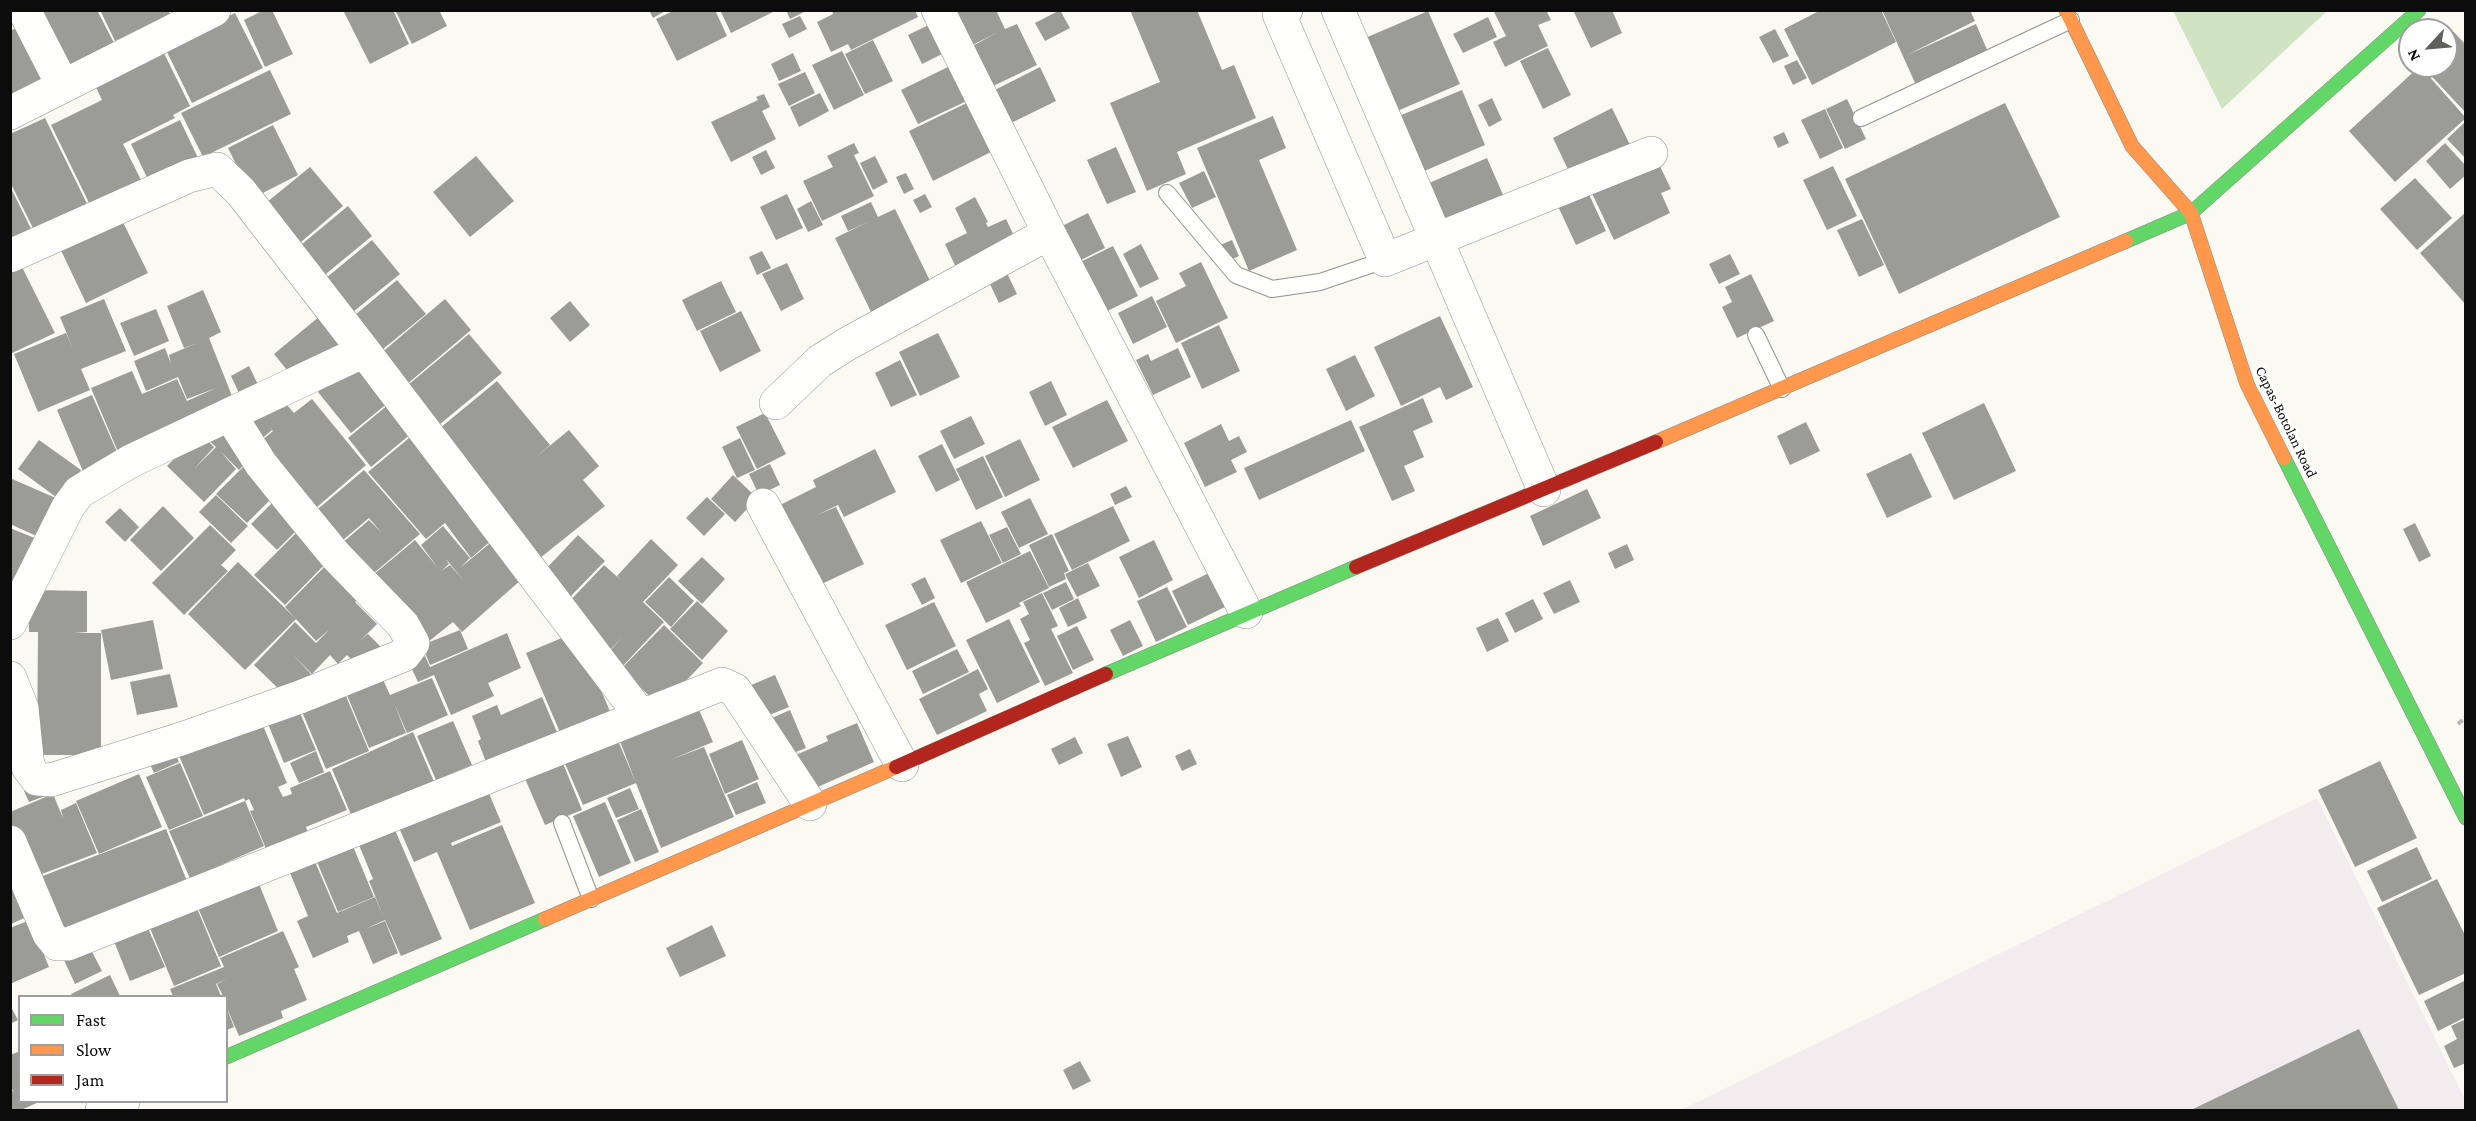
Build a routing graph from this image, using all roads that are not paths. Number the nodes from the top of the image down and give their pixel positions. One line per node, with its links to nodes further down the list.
1 (24, 10): 9 (street)
2 (214, 10): 8 (street)
3 (938, 10): 15 (street)
4 (1338, 10): 16 (street)
5 (2419, 10): 14 (street)
6 (1273, 12): 18 (street)
7 (2069, 15): 11 (lane); 14 (street, Capas-Botolan Road)
8 (177, 19): 9 (street)
9 (63, 86): 10 (street)
10 (10, 113)
11 (1861, 118)
12 (1651, 153): 16 (street)
13 (1167, 193): 18 (lane)
14 (2191, 213): 21 (street); 33 (street, Capas-Botolan Road)
15 (1049, 233): 22 (street); 26 (street)
16 (1435, 240): 18 (street); 24 (street)
17 (10, 256): 20 (street)
18 (1385, 260)
19 (1756, 335): 21 (lane)
20 (364, 351): 23 (street); 29 (street)
21 (1782, 389): 24 (street)
22 (776, 403)
23 (230, 416): 27 (street); 31 (street)
24 (1544, 490): 26 (street)
25 (763, 505): 30 (street)
26 (1246, 612): 30 (street)
27 (10, 622)
28 (10, 678): 31 (street)
29 (641, 716): 32 (street); 35 (street)
30 (902, 765): 32 (street)
31 (19, 778)
32 (810, 804): 36 (street)
33 (2466, 818)
34 (562, 823): 36 (lane)
35 (10, 842)
36 (591, 899): 37 (street)
37 (228, 1056)
38 (118, 1103): 39 (street)
39 (102, 1110)

